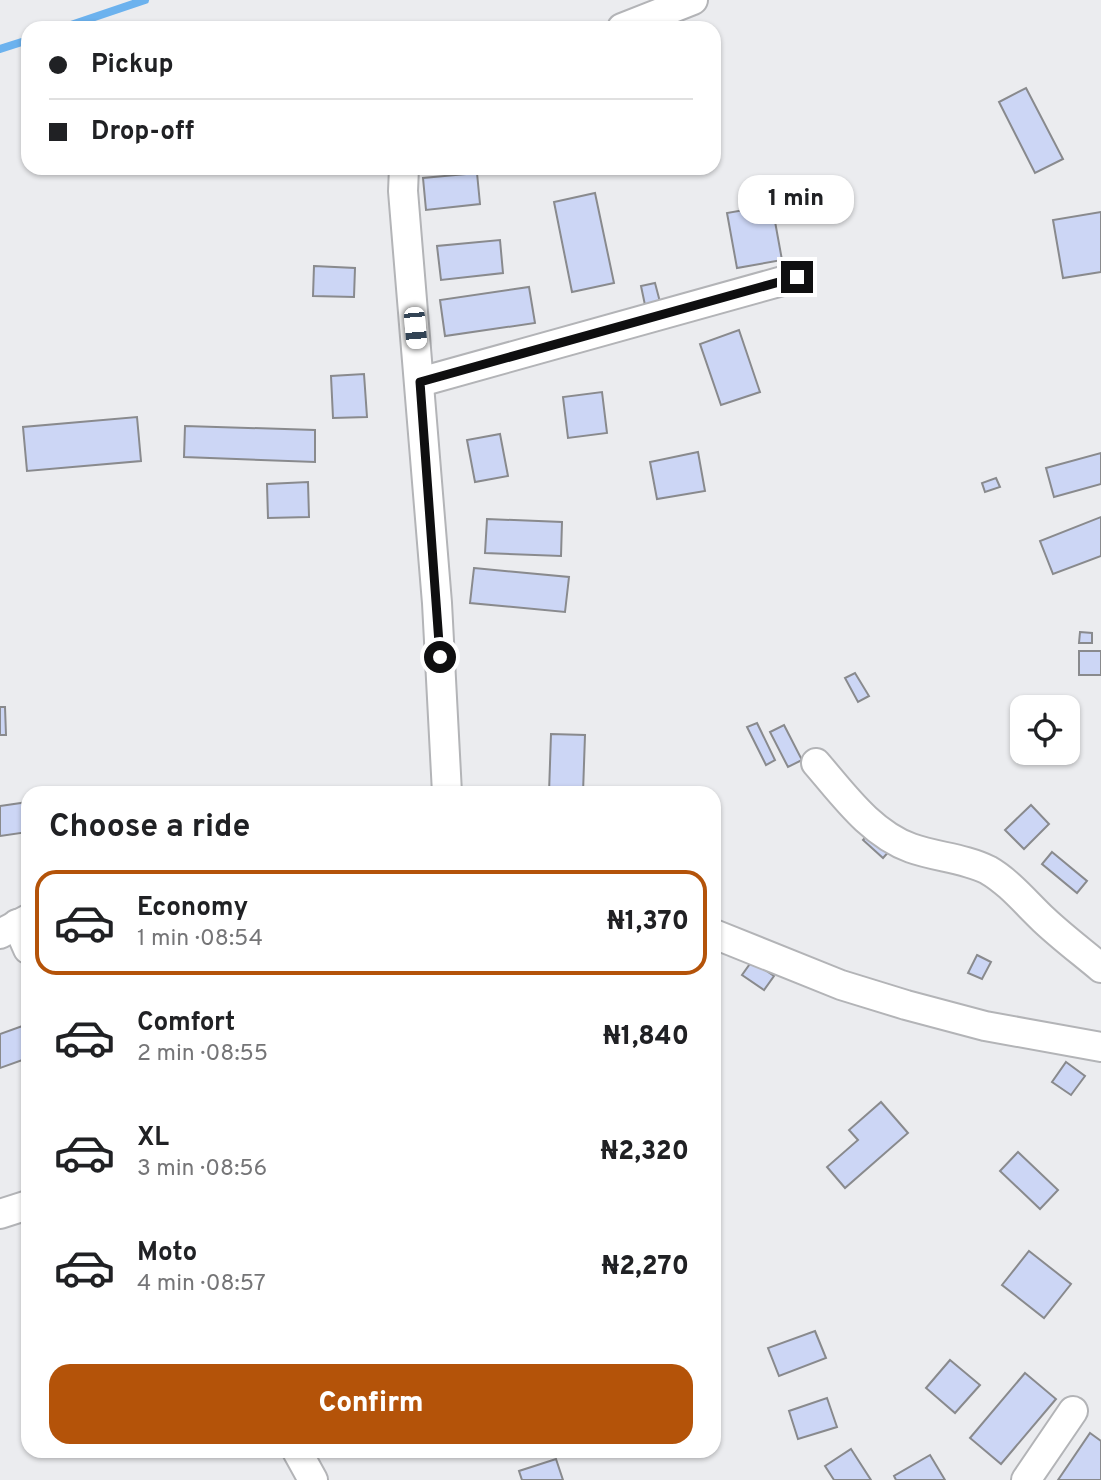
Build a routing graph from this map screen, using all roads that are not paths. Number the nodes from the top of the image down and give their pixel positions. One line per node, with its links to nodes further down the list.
1 (693, 0): 2 (street)
2 (640, 21)
3 (404, 175): 5 (street)
4 (797, 277): 5 (street)
5 (420, 382): 7 (street)
6 (816, 763): 9 (street)
7 (447, 786)
8 (721, 937): 10 (street)
9 (1101, 968)
10 (1101, 1047)
11 (21, 1207): 12 (street)
12 (0, 1214)
13 (1073, 1411): 16 (street)
14 (301, 1458): 15 (street)
15 (313, 1480)
16 (1026, 1480)

